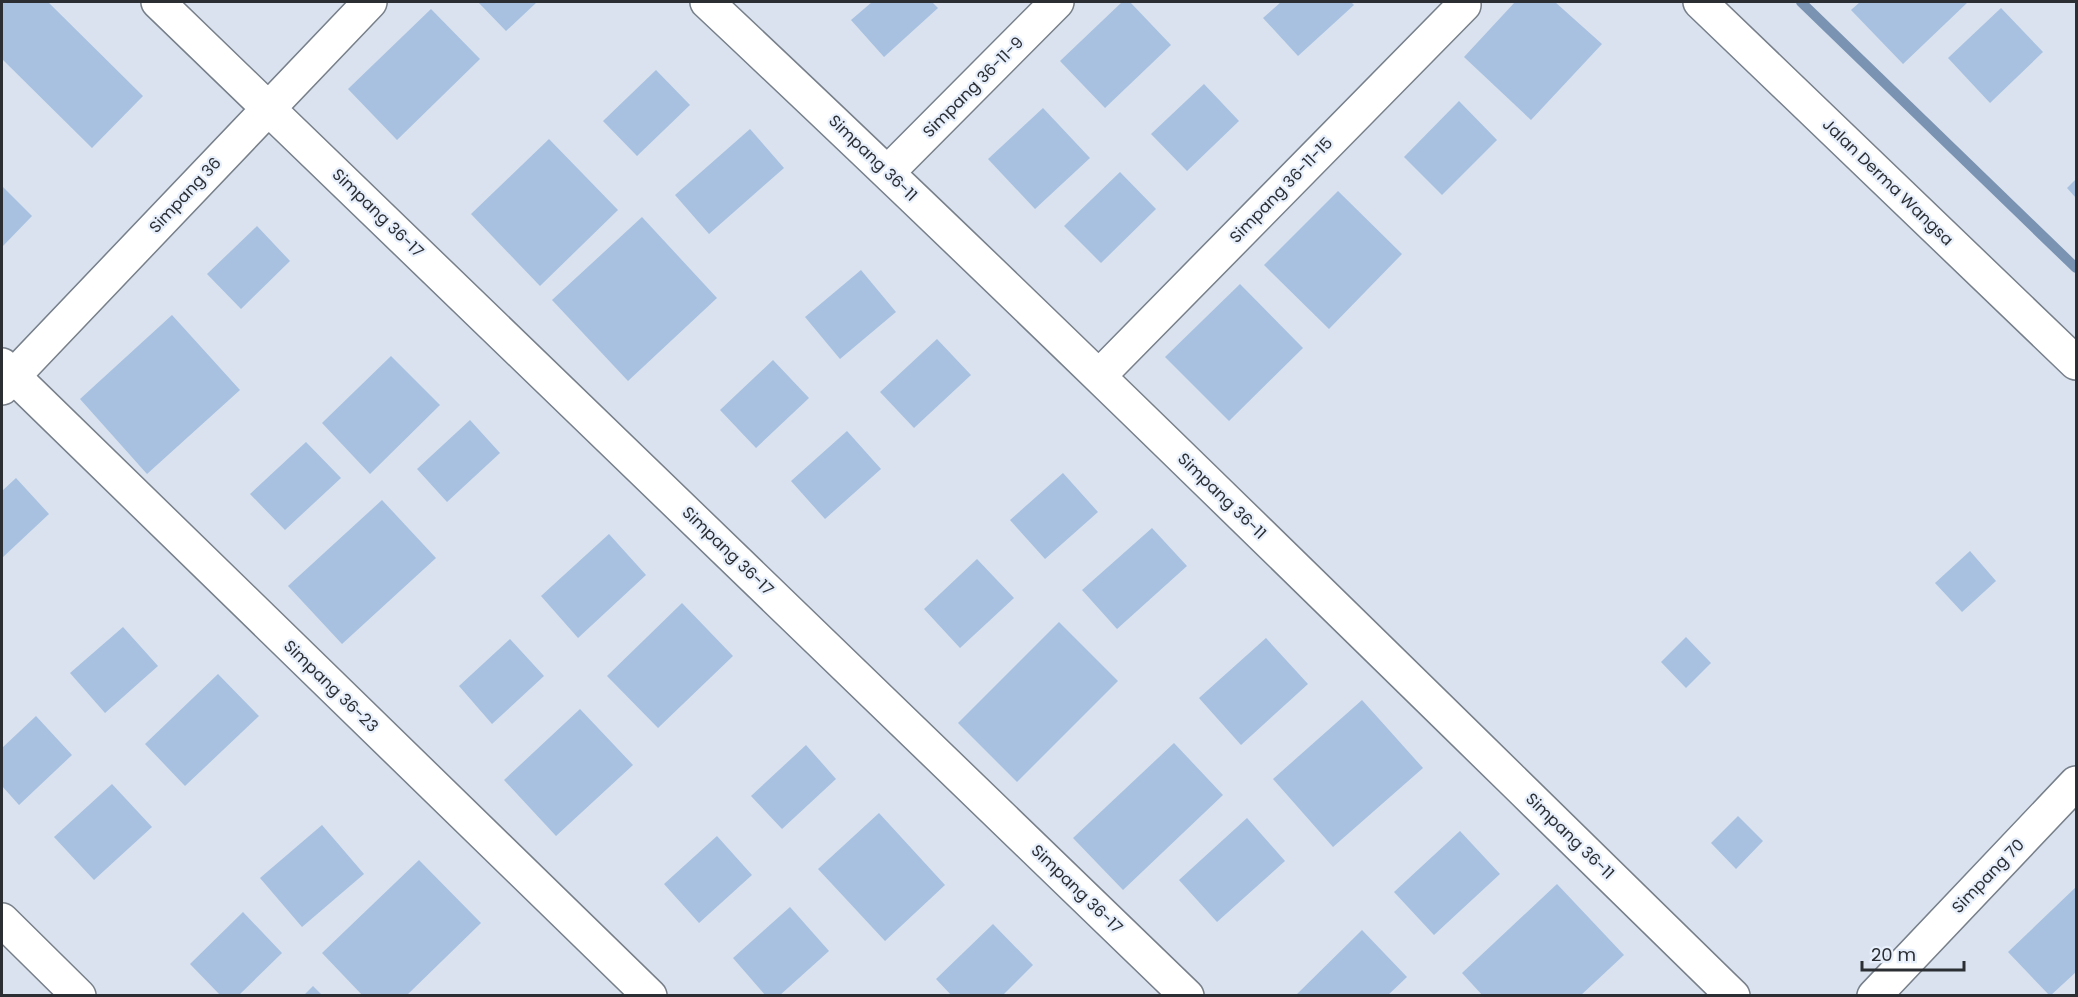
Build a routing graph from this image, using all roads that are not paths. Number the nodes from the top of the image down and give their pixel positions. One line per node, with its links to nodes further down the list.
1 (158, 2): 7 (street, Simpang 36-17)
2 (370, 2): 7 (street, Simpang 36)
3 (707, 2): 8 (street, Simpang 36-11)
4 (1057, 2): 8 (street, Simpang 36-11-9)
5 (1700, 2): 9 (street, Jalan Derma Wangsa)
6 (1464, 5): 10 (street, Simpang 36-11-15)
7 (268, 107): 11 (street, Simpang 36); 16 (street, Simpang 36-17)
8 (888, 172): 10 (street, Simpang 36-11)
9 (2076, 363)
10 (1099, 376): 17 (street, Simpang 36-11)
11 (5, 377): 15 (street, Simpang 36-23)
12 (2075, 786): 18 (street, Simpang 70)
13 (2, 920): 14 (street)
14 (79, 996)
15 (650, 996)
16 (1187, 996)
17 (1733, 996)
18 (1874, 996)

